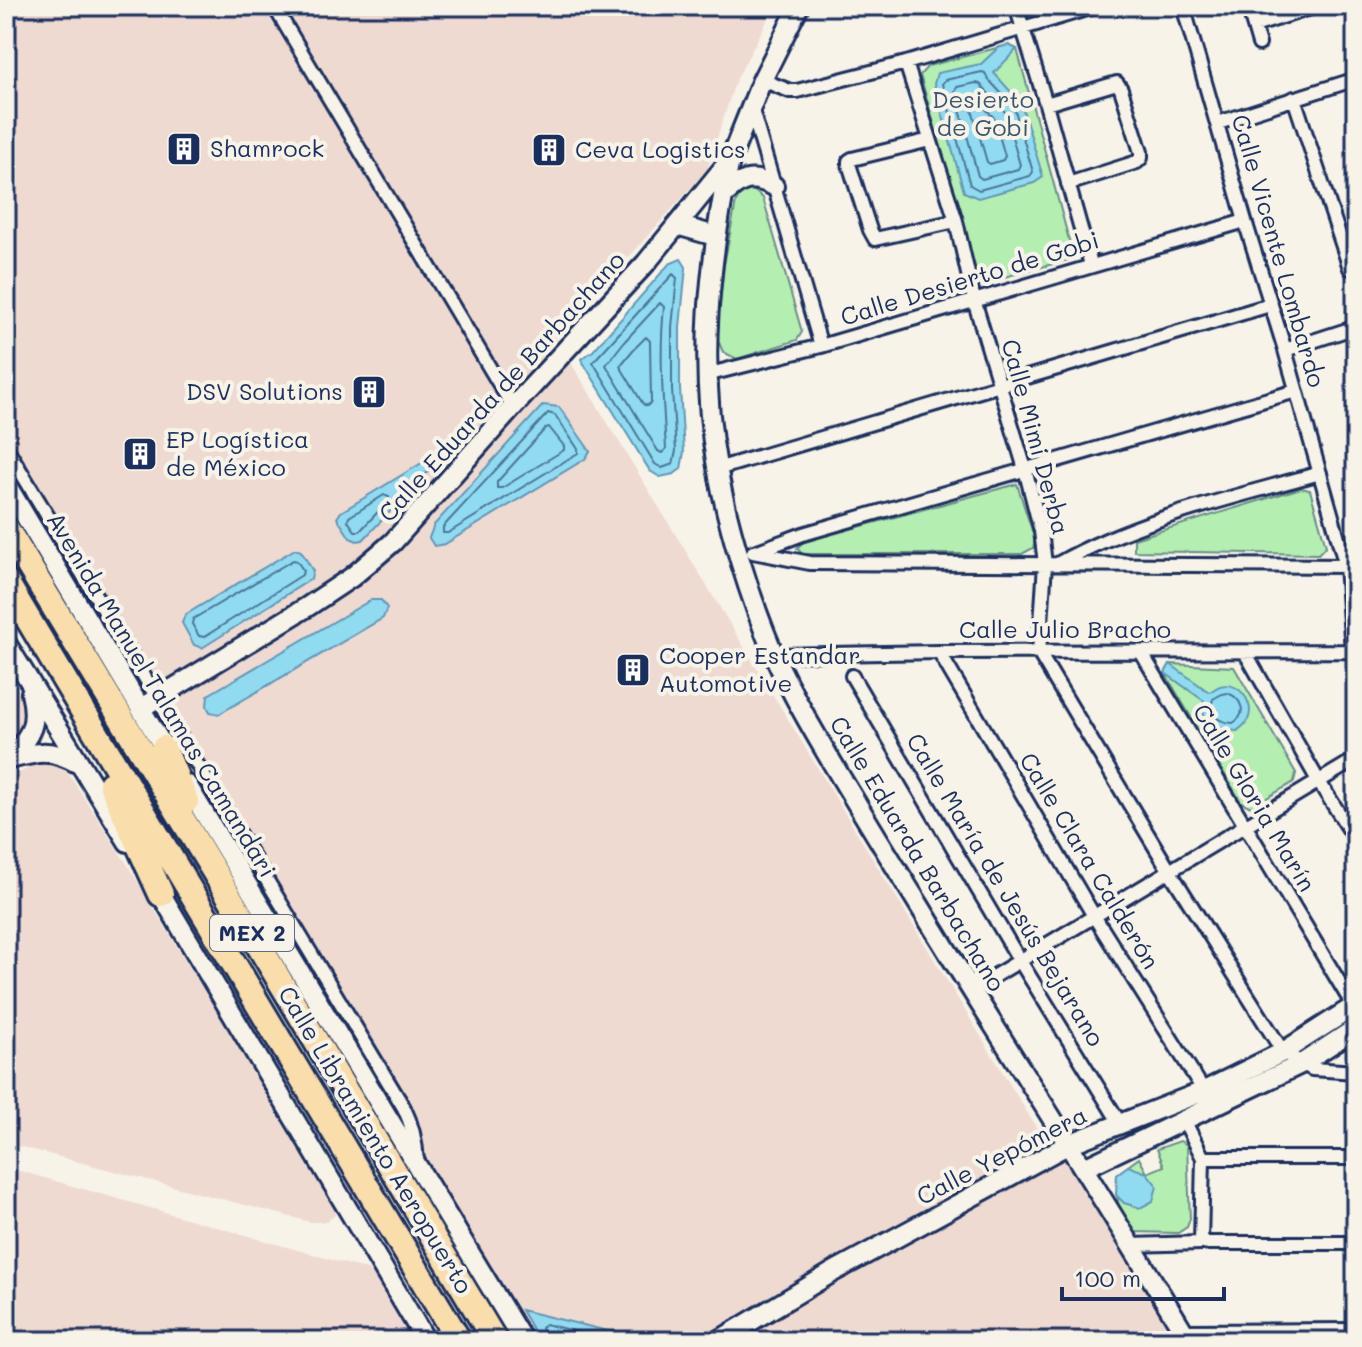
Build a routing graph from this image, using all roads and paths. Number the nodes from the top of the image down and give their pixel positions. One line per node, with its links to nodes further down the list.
1 (274, 6): 37 (street)
2 (799, 6): 13 (main road, Calle Eduarda de Barbachano)
3 (1016, 6): 9 (street)
4 (1097, 6): 9 (street)
5 (1183, 6): 17 (street, Calle Vicente Lombardo)
6 (1248, 6): 8 (street)
7 (1317, 6): 8 (street)
8 (1254, 26): 10 (street)
9 (1022, 28): 11 (street); 15 (street)
10 (1259, 44)
11 (906, 63): 13 (street); 18 (street, Calle Mimi Derba)
12 (1356, 79): 14 (street)
13 (762, 80): 16 (main road, Calle Eduarda de Barbachano)
14 (1294, 98): 17 (street); 28 (street)
15 (1046, 104): 20 (street); 20 (street)
16 (751, 106): 19 (main road, Calle Eduarda de Barbachano); 21 (street)
17 (1218, 123): 24 (street, Calle Vicente Lombardo)
18 (930, 140): 23 (street, Calle Mimi Derba); 23 (street)
19 (730, 160): 22 (main road, Calle Eduarda Barbachano); 25 (main road, Calle Eduarda de Barbachano)
20 (1068, 184): 27 (street)
21 (774, 186): 22 (main road); 32 (street)
22 (723, 196): 26 (main road, Calle Eduarda Barbachano)
23 (956, 221): 29 (street, Calle Mimi Derba)
24 (1245, 221): 27 (street, Calle Desierto de Gobi); 30 (street, Calle Vicente Lombardo)
25 (677, 225): 26 (main road); 37 (main road, Calle Eduarda de Barbachano)
26 (715, 236): 34 (main road, Calle Eduarda Barbachano)
27 (1091, 265): 29 (street, Calle Desierto de Gobi)
28 (1353, 268)
29 (974, 300): 32 (street, Calle Desierto de Gobi); 35 (street, Calle Mimi Derba)
30 (1270, 305): 33 (street, Calle Vicente Lombardo); 35 (street)
31 (1356, 327): 33 (street)
32 (821, 346): 34 (street, Calle Desierto de Gobi)
33 (1285, 350): 36 (street, Calle Vicente Lombardo)
34 (706, 375): 39 (main road, Calle Eduarda Barbachano)
35 (1000, 386): 39 (street); 40 (street, Calle Mimi Derba)
36 (1296, 391): 40 (street); 41 (street, Calle Vicente Lombardo)
37 (513, 407): 58 (main road, Calle Eduarda de Barbachano)
38 (6, 447): 58 (street)
39 (717, 469): 44 (main road, Calle Eduarda Barbachano)
40 (1025, 469): 44 (street); 45 (street, Calle Mimi Derba)
41 (1320, 473): 45 (street); 46 (street, Calle Vicente Lombardo)
42 (6, 484): 58 (main road, Avenida Manuel Talamas Camandari)
43 (6, 528): 69 (highway, Calle Libramiento Aeropuerto / MEX 2)
44 (746, 555): 45 (street); 54 (main road, Calle Eduarda Barbachano)
45 (1051, 564): 46 (street); 52 (street, Calle Mimi Derba)
46 (1351, 566): 53 (street, Calle Vicente Lombardo)
47 (6, 582): 55 (highway, Calle Libramiento Aeropuerto / MEX 2)
48 (6, 643): 57 (main road)
49 (939, 652): 52 (street, Calle Julio Bracho); 54 (street, Calle Julio Bracho); 68 (street, Calle Clara Calderón)
50 (1141, 652): 51 (street, Calle Julio Bracho); 52 (street, Calle Julio Bracho); 64 (street, Calle Gloria Marín)
51 (1245, 652): 53 (street, Calle Julio Bracho); 63 (street)
52 (1039, 653): 66 (street)
53 (1355, 654)
54 (774, 655): 71 (main road, Calle Eduarda Barbachano)
55 (55, 662): 67 (highway); 91 (highway, Calle Libramiento Aeropuerto / MEX 2)
56 (852, 676): 70 (street, Calle María de Jesús Bejarano)
57 (26, 677): 61 (main road); 62 (main road)
58 (149, 703): 59 (main road, Avenida Manuel Talamas Camandari); 83 (street)
59 (164, 748): 69 (highway); 83 (main road, Avenida Manuel Talamas Camandari)
60 (1356, 759): 63 (street)
61 (8, 760): 62 (main road)
62 (79, 765): 67 (main road)
63 (1319, 782): 64 (street); 65 (street)
64 (1244, 825): 66 (street); 72 (street, Calle Gloria Marín)
65 (1356, 840)
66 (1169, 870): 68 (street); 74 (street)
67 (161, 894): 90 (main road)
68 (1094, 916): 70 (street); 77 (street, Calle Clara Calderón)
69 (249, 929): 92 (highway, Calle Libramiento Aeropuerto / MEX 2)
70 (1020, 961): 71 (street); 79 (street, Calle María de Jesús Bejarano)
71 (971, 990): 80 (main road, Calle Eduarda Barbachano)
72 (1355, 1006): 74 (main road, Calle Yepómera)
73 (1356, 1028): 75 (main road, Calle Yepómera)
74 (1283, 1052): 75 (street); 77 (main road, Calle Yepómera)
75 (1301, 1064): 76 (street); 78 (main road, Calle Yepómera)
76 (1356, 1072)
77 (1204, 1091): 79 (main road, Calle Yepómera)
78 (1184, 1120): 81 (street); 84 (main road, Calle Yepómera)
79 (1121, 1125): 80 (main road, Calle Yepómera)
80 (1069, 1144): 84 (main road, Calle Eduarda Barbachano); 94 (main road, Calle Yepómera)
81 (1203, 1158): 82 (street); 85 (street)
82 (1356, 1158)
83 (417, 1165): 93 (main road, Avenida Manuel Talamas Camandari)
84 (1084, 1168): 87 (main road, Calle Eduarda Barbachano)
85 (1201, 1243): 86 (street); 87 (street)
86 (1356, 1243)
87 (1131, 1245): 89 (main road, Calle Eduarda Barbachano)
88 (1356, 1330): 89 (street)
89 (1186, 1336)
90 (426, 1341)
91 (459, 1341)
92 (495, 1341)
93 (523, 1341)
94 (718, 1341)

